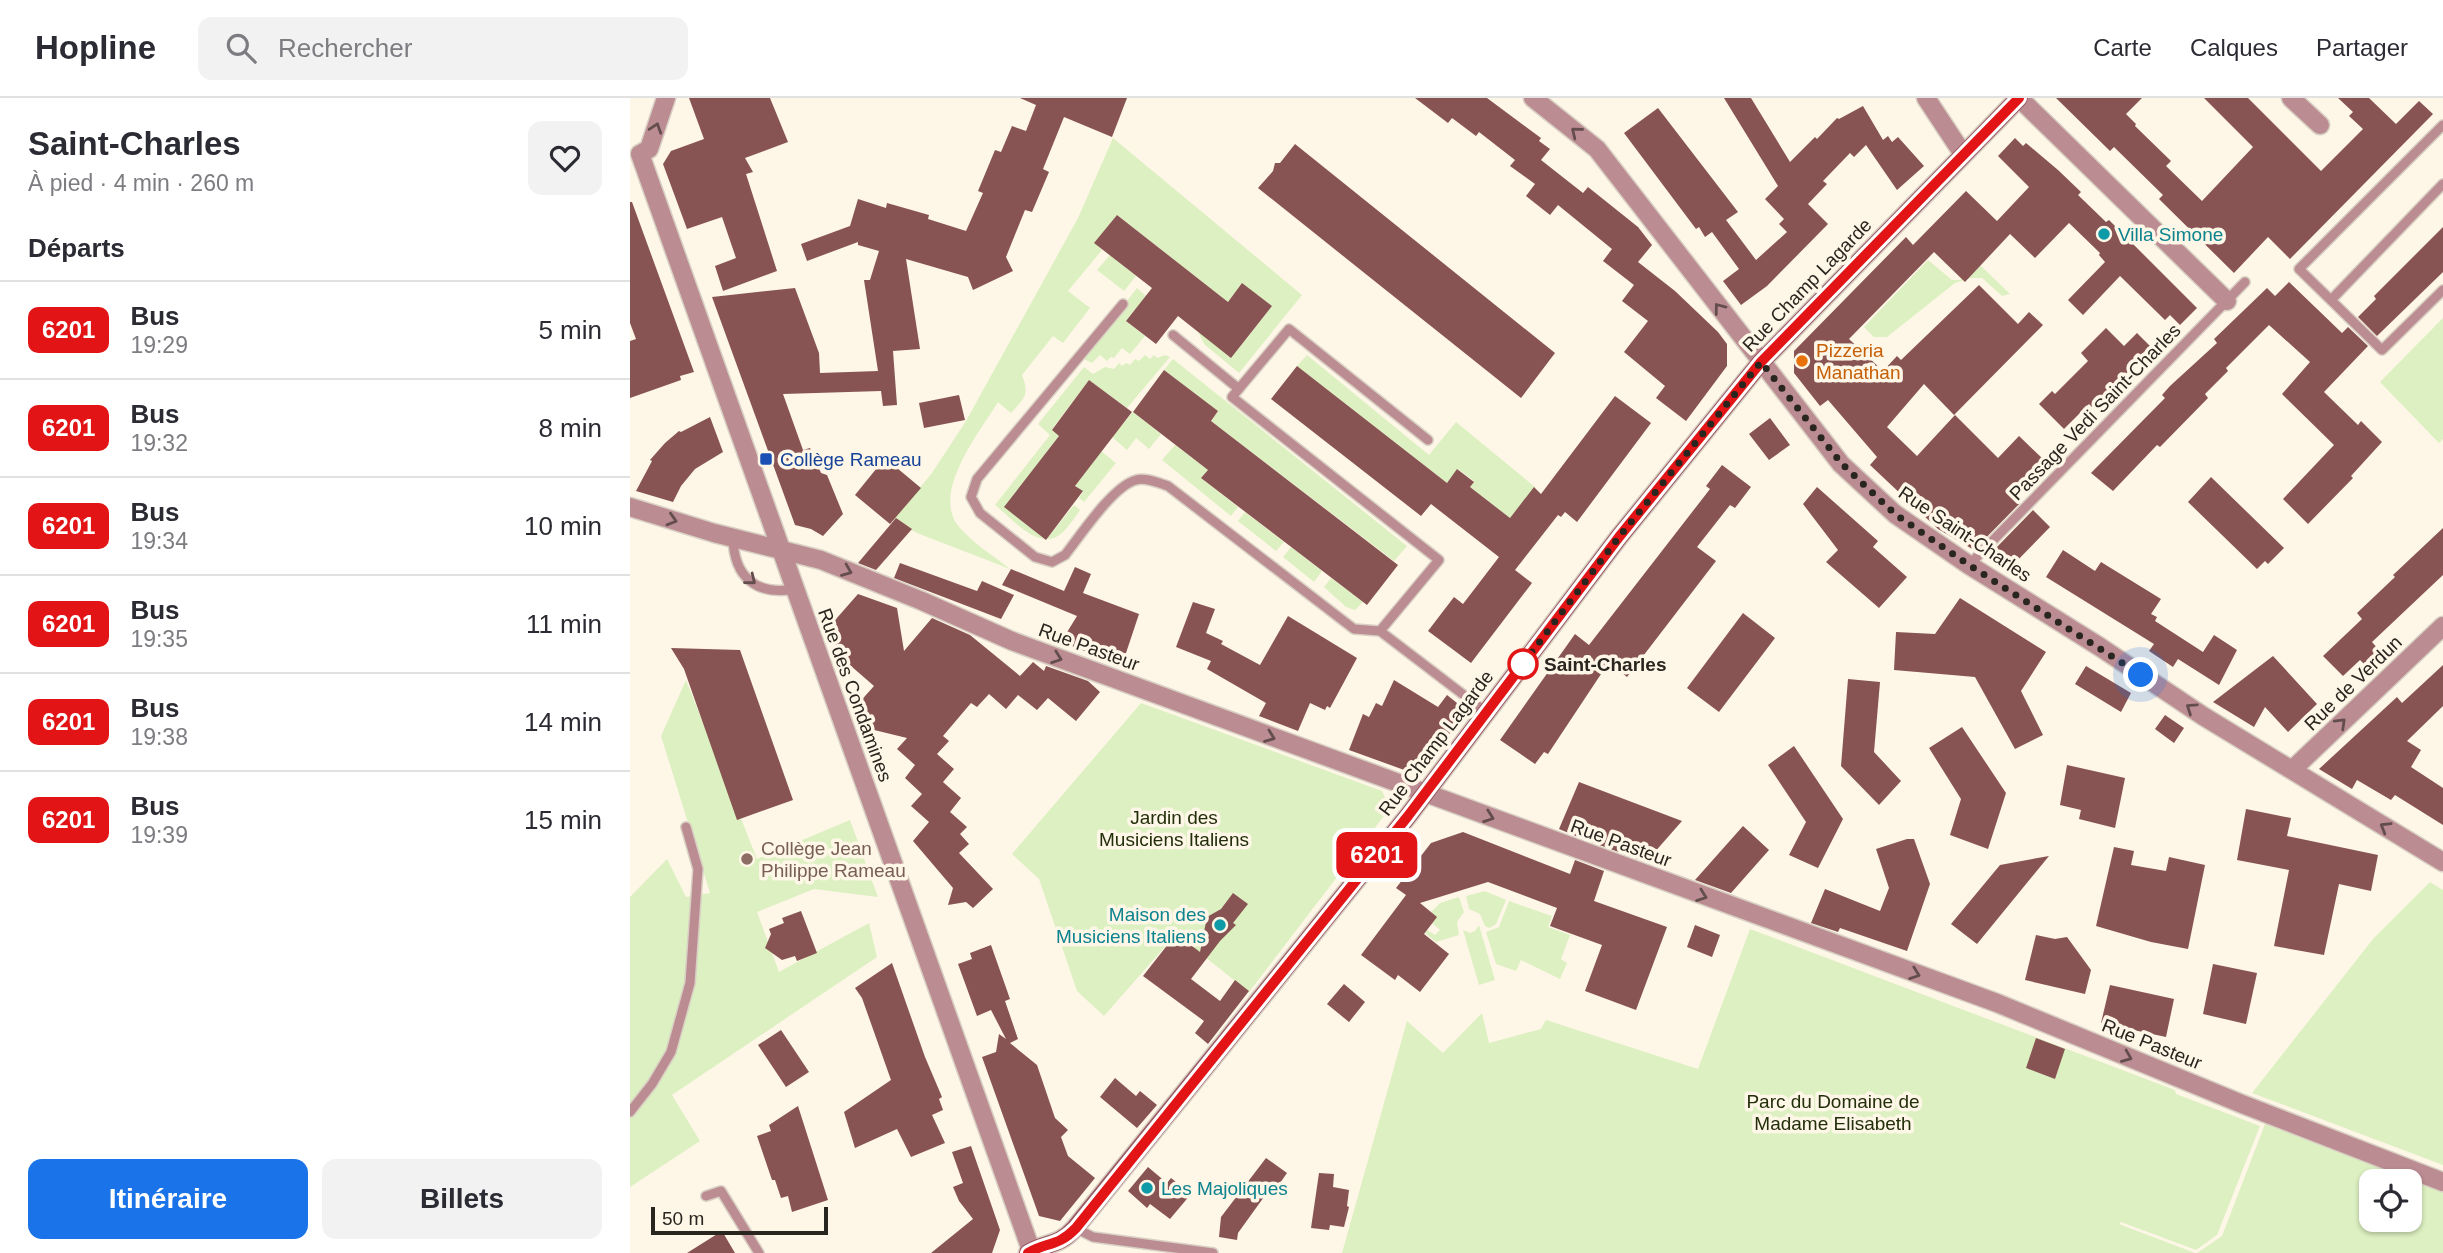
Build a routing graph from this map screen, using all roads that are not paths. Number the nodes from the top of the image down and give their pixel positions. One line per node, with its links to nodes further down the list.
1 (666, 98): 8 (street, one-way to 1)
2 (1533, 98): 17 (street, Rue Saint-Charles, one-way to 2)
3 (1926, 98): 9 (street)
4 (2019, 98): 9 (main road, Rue Champ Lagarde); 14 (street)
5 (2291, 98): 6 (street)
6 (2320, 125)
7 (2443, 125): 13 (lane)
8 (635, 154): 22 (street, Rue des Condamines)
9 (1963, 154): 17 (main road, Rue Champ Lagarde)
10 (2443, 184): 13 (lane)
11 (2245, 282): 14 (lane, Passage Vedi Saint-Charles)
12 (2443, 290): 13 (lane)
13 (2331, 300)
14 (2227, 301): 23 (lane, Passage Vedi Saint-Charles)
15 (1123, 304): 26 (lane)
16 (1173, 335): 18 (lane)
17 (1761, 362): 23 (street, Rue Saint-Charles); 27 (main road, Rue Champ Lagarde)
18 (1239, 389): 19 (lane); 26 (lane)
19 (1427, 440)
20 (630, 506): 21 (street, Rue Pasteur, one-way to 21)
21 (733, 538): 22 (street, Rue Pasteur); 24 (lane, one-way to 24)
22 (782, 550): 24 (street, Rue des Condamines); 29 (street, Rue Pasteur, one-way to 29)
23 (1969, 565): 28 (street, Rue Saint-Charles, one-way to 23)
24 (796, 589): 36 (street, Rue des Condamines)
25 (2443, 626): 28 (street, Rue de Verdun, one-way to 25)
26 (1380, 631): 27 (lane)
27 (1486, 712): 29 (main road, Rue Champ Lagarde)
28 (2292, 770): 31 (street, Rue Saint-Charles, one-way to 28)
29 (1424, 794): 33 (street, Rue Pasteur, one-way to 33); 35 (main road, Rue Champ Lagarde)
30 (686, 827): 32 (lane)
31 (2443, 862)
32 (630, 1112)
33 (2443, 1182)
34 (706, 1196): 37 (lane)
35 (1076, 1228): 36 (main road, Rue Champ Lagarde); 38 (lane)
36 (1029, 1252)
37 (759, 1253)
38 (1213, 1253)

